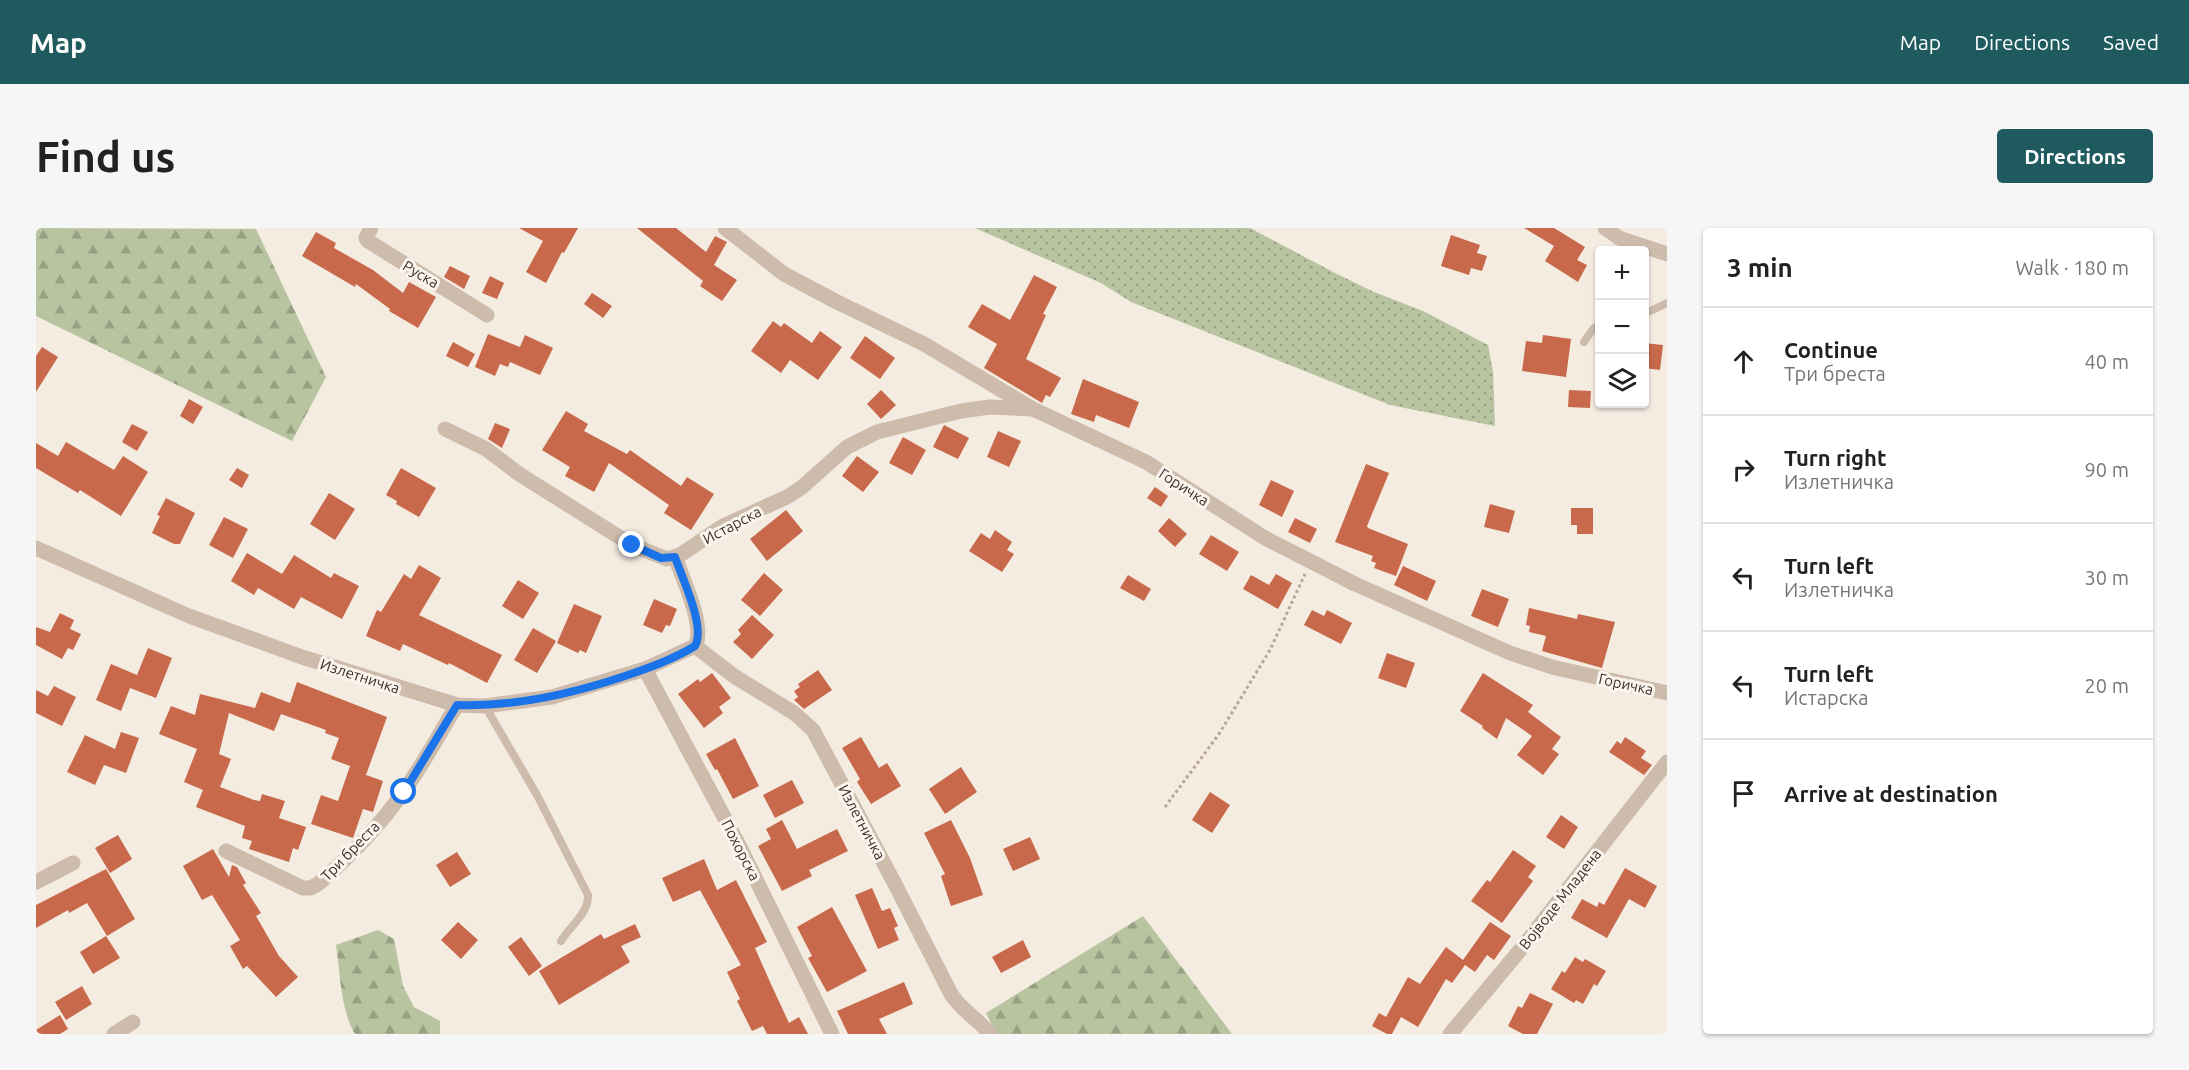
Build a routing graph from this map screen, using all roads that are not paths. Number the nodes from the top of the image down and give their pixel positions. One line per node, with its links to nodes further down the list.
1 (370, 228): 7 (street, Руска)
2 (725, 228): 10 (street, Горичка)
3 (1605, 228): 4 (street)
4 (1666, 255)
5 (1667, 303): 6 (lane)
6 (1649, 312)
7 (487, 315)
8 (1595, 328): 9 (lane)
9 (1584, 342)
10 (1033, 409): 13 (street, Истарска); 16 (street, Горичка)
11 (445, 429): 13 (street)
12 (36, 548): 17 (street, Излетничка)
13 (675, 557): 14 (street)
14 (695, 646): 15 (street, Излетничка); 27 (street, Излетничка)
15 (645, 669): 18 (street, Излетничка); 26 (street, Похорска)
16 (1667, 693)
17 (457, 705): 18 (street, Излетничка); 20 (street, Три бреста)
18 (485, 706): 23 (lane)
19 (1667, 762): 28 (street, Војводе Младена)
20 (226, 851)
21 (73, 863): 22 (street)
22 (36, 882)
23 (561, 941)
24 (133, 1022): 25 (street)
25 (114, 1034)
26 (832, 1034)
27 (990, 1034)
28 (1450, 1034)

